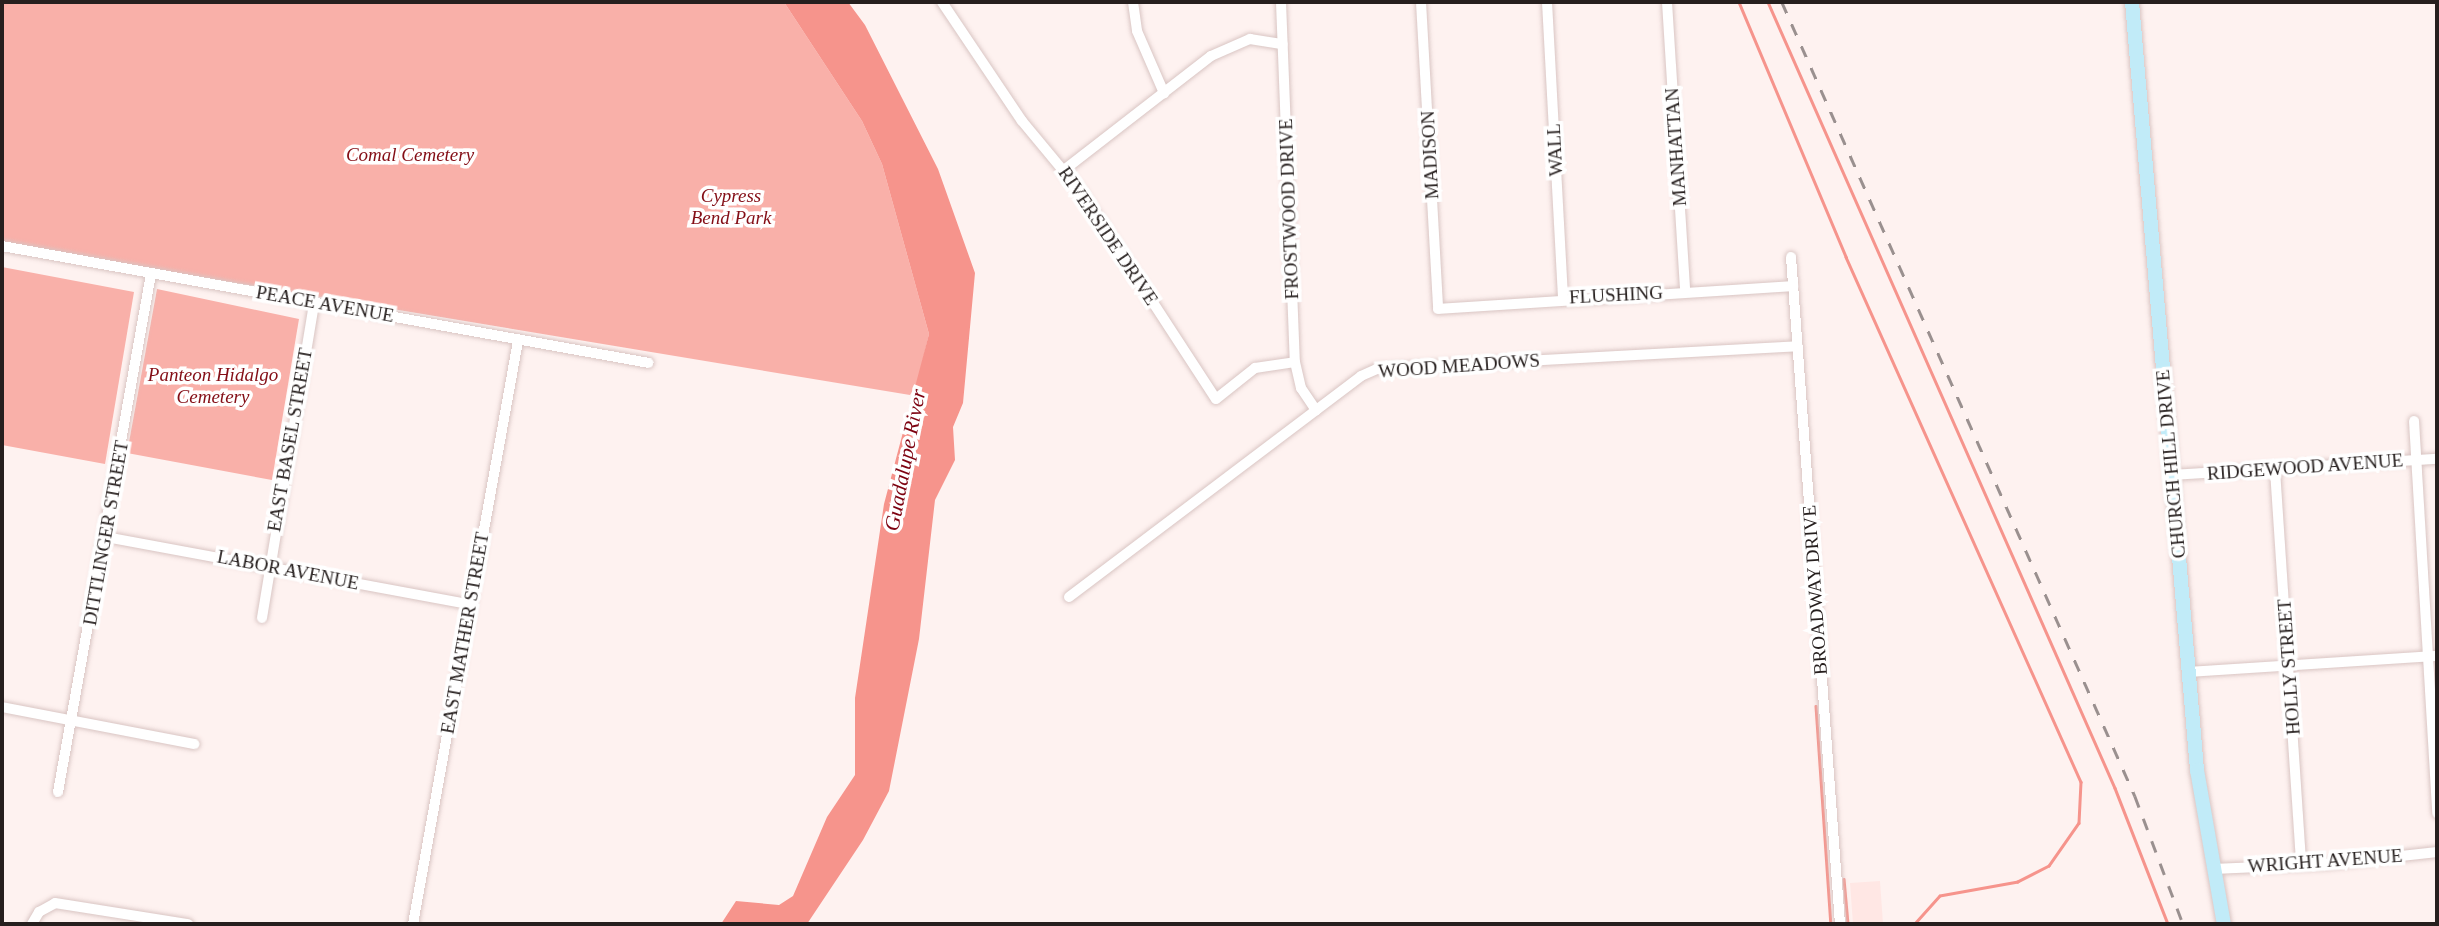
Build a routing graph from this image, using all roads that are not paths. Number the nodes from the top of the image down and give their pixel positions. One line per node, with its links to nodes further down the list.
1 (942, 2): 10 (street, RIVERSIDE DRIVE)
2 (1133, 2): 9 (street)
3 (1281, 2): 8 (street, FROSTWOOD DRIVE)
4 (1421, 2): 18 (street, MADISON)
5 (1547, 2): 16 (street, WALL)
6 (1667, 2): 15 (street, MANHATTAN)
7 (2132, 2): 28 (street, CHURCH HILL DRIVE)
8 (1283, 44): 9 (street); 21 (street, FROSTWOOD DRIVE)
9 (1164, 93): 10 (street)
10 (1064, 170): 21 (street, RIVERSIDE DRIVE)
11 (2, 246): 13 (street, PEACE AVENUE)
12 (1791, 257): 14 (street, BROADWAY DRIVE)
13 (151, 274): 17 (street, PEACE AVENUE); 29 (street, DITTLINGER STREET)
14 (1793, 286): 15 (street, FLUSHING); 20 (street, BROADWAY DRIVE)
15 (1685, 291): 16 (street, FLUSHING)
16 (1563, 298): 18 (street, FLUSHING)
17 (314, 304): 19 (street, PEACE AVENUE); 30 (street, EAST BASEL STREET)
18 (1438, 309)
19 (517, 341): 22 (street, PEACE AVENUE); 32 (street, EAST MATHER STREET)
20 (1797, 346): 23 (street, WOOD MEADOWS); 48 (street, BROADWAY DRIVE)
21 (1295, 362): 23 (street, FROSTWOOD DRIVE)
22 (649, 363)
23 (1315, 410): 31 (street, WOOD MEADOWS)
24 (2414, 421): 26 (street)
25 (2437, 459): 26 (street, RIDGEWOOD AVENUE)
26 (2416, 460): 27 (street, RIDGEWOOD AVENUE); 34 (street)
27 (2275, 470): 28 (street, RIDGEWOOD AVENUE); 35 (street, HOLLY STREET)
28 (2172, 475): 36 (street, CHURCH HILL DRIVE)
29 (106, 537): 30 (street, LABOR AVENUE); 38 (street, DITTLINGER STREET)
30 (268, 567): 32 (street, LABOR AVENUE); 33 (street, EAST BASEL STREET)
31 (1069, 597)
32 (469, 604): 47 (street, EAST MATHER STREET)
33 (262, 618)
34 (2432, 656): 35 (street); 41 (street)
35 (2288, 664): 36 (street); 43 (street, HOLLY STREET)
36 (2189, 672): 44 (street, CHURCH HILL DRIVE)
37 (2, 707): 38 (street)
38 (70, 722): 39 (street); 40 (street, DITTLINGER STREET)
39 (194, 744)
40 (58, 792)
41 (2437, 813)
42 (2437, 852): 43 (street, WRIGHT AVENUE)
43 (2301, 865): 44 (street, WRIGHT AVENUE)
44 (2213, 869): 49 (street, CHURCH HILL DRIVE)
45 (32, 924): 46 (street)
46 (188, 924)
47 (413, 924)
48 (1840, 924)
49 (2224, 924)

